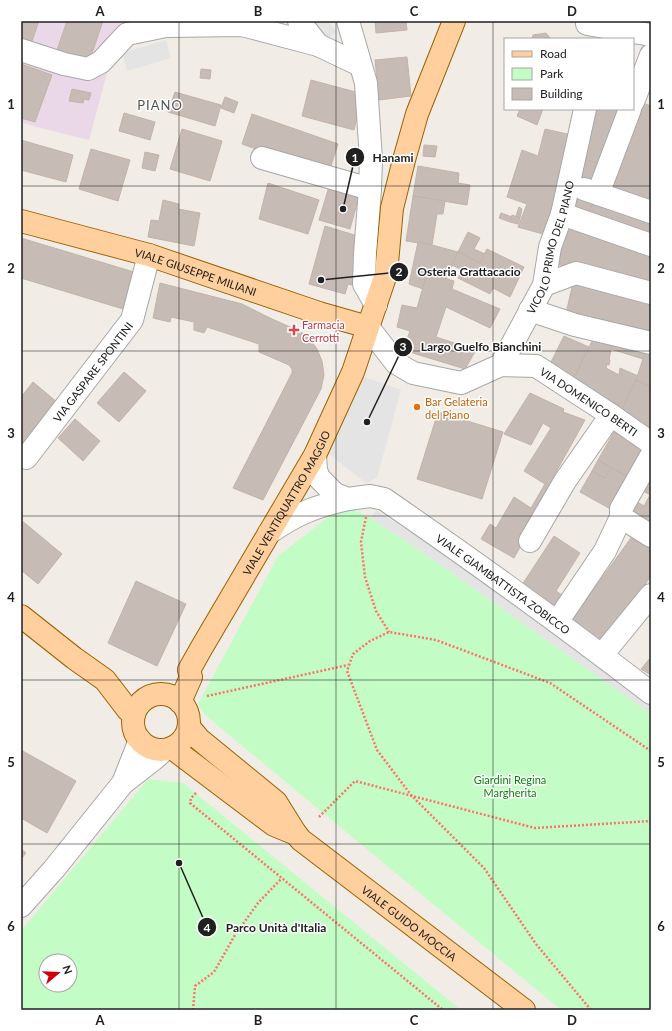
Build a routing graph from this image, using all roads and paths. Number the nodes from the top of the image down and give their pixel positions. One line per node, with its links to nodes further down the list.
1 (119, 21): 10 (street)
2 (299, 21): 7 (street)
3 (348, 21): 11 (street)
4 (454, 21): 26 (main road, VIALE VENTIQUATTRO MAGGIO)
5 (587, 22): 6 (street)
6 (651, 35)
7 (318, 45): 10 (street); 11 (street)
8 (21, 50): 10 (street)
9 (651, 56): 12 (street)
10 (101, 62)
11 (360, 65): 17 (street)
12 (634, 99)
13 (585, 110): 16 (street)
14 (630, 110): 18 (street)
15 (262, 158): 17 (street)
16 (569, 184): 18 (street, VICOLO PRIMO DEL PIANO); 20 (street, VICOLO PRIMO DEL PIANO)
17 (370, 189): 26 (street)
18 (598, 194): 19 (street, VICOLO PRIMO DEL PIANO)
19 (651, 212)
20 (562, 214): 22 (street); 24 (street, VICOLO PRIMO DEL PIANO)
21 (21, 221): 23 (main road, VIALE GIUSEPPE MILIANI)
22 (651, 245)
23 (149, 255): 28 (main road, VIALE GIUSEPPE MILIANI); 34 (street, VIA GASPARE SPONTINI)
24 (544, 284): 25 (street); 27 (street, VICOLO PRIMO DEL PIANO)
25 (651, 293)
26 (376, 305): 28 (main road, VIALE VENTIQUATTRO MAGGIO)
27 (530, 310): 29 (street); 30 (street, VICOLO PRIMO DEL PIANO)
28 (368, 327): 30 (street); 33 (main road, VIALE VENTIQUATTRO MAGGIO)
29 (651, 343)
30 (501, 365): 31 (street, VIA DOMENICO BERTI)
31 (611, 415): 32 (street, VIA DOMENICO BERTI); 40 (street)
32 (650, 443): 37 (street, VIA DOMENICO BERTI)
33 (314, 455): 36 (street); 38 (main road, VIALE VENTIQUATTRO MAGGIO)
34 (26, 458)
35 (370, 496): 36 (street, VIALE GIAMBATTISTA ZOBICCO); 43 (street, VIALE GIAMBATTISTA ZOBICCO); 44 (path)
36 (348, 499): 38 (street, VIALE GIAMBATTISTA ZOBICCO)
37 (621, 517): 39 (street); 43 (street, VIA DOMENICO BERTI)
38 (269, 533): 49 (main road, VIALE VENTIQUATTRO MAGGIO)
39 (651, 536)
40 (530, 541)
41 (651, 595): 45 (street)
42 (21, 616): 50 (main road)
43 (557, 622): 45 (street, VIALE GIAMBATTISTA ZOBICCO)
44 (390, 632): 46 (path); 54 (path)
45 (602, 655): 47 (street, VIALE GIAMBATTISTA ZOBICCO)
46 (349, 665): 48 (path); 57 (path)
47 (651, 693)
48 (205, 696)
49 (174, 699): 50 (main road); 51 (main road)
50 (140, 706): 52 (main road)
51 (189, 727): 53 (main road); 60 (main road, VIALE GUIDO MOCCIA)
52 (140, 740): 53 (main road, VIALE GUIDO MOCCIA); 55 (street)
53 (168, 749): 55 (street); 60 (main road, VIALE GUIDO MOCCIA)
54 (651, 752)
55 (123, 783): 62 (street)
56 (198, 790): 61 (path)
57 (411, 795): 58 (path); 59 (path); 66 (path)
58 (319, 817)
59 (651, 820)
60 (296, 834): 65 (main road, VIALE GUIDO MOCCIA)
61 (282, 878): 63 (path); 64 (path)
62 (21, 906)
63 (193, 1010)
64 (443, 1010)
65 (524, 1010)
66 (590, 1010)

